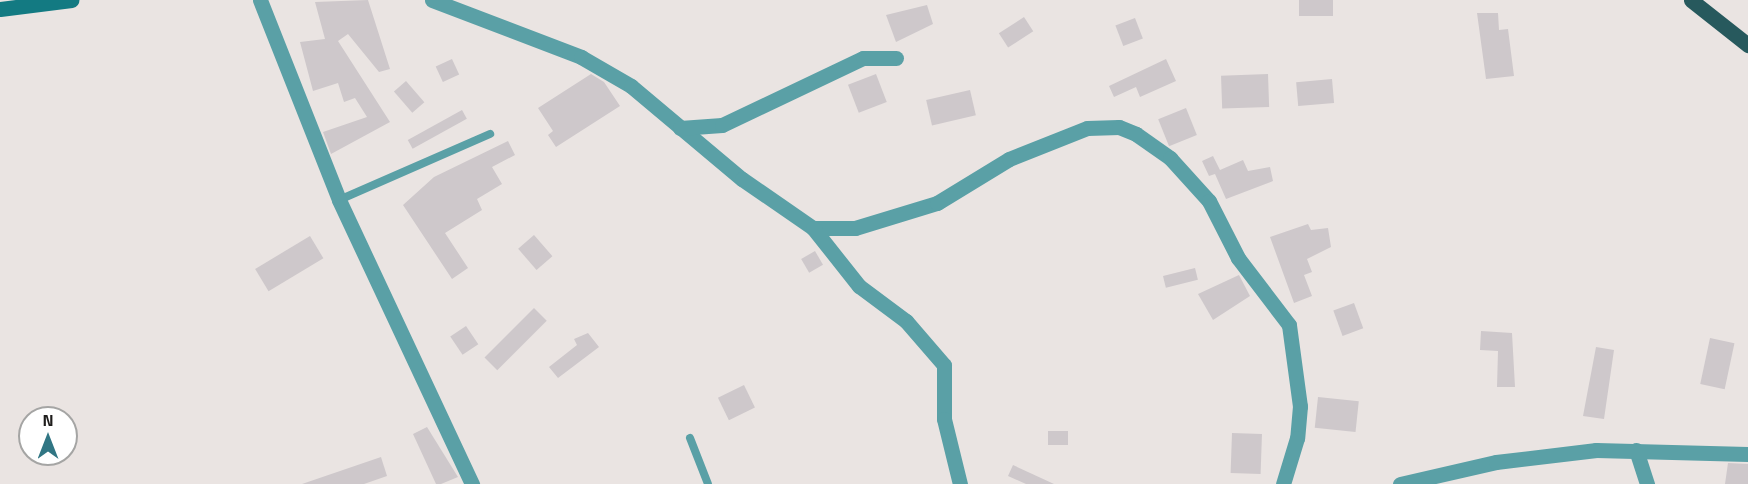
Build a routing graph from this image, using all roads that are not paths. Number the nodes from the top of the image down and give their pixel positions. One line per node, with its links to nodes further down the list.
1 (71, 0): 5 (street)
2 (260, 0): 10 (street)
3 (432, 0): 8 (street)
4 (1691, 0): 6 (main road)
5 (0, 9)
6 (1748, 45)
7 (896, 58): 8 (street)
8 (680, 128): 11 (street)
9 (490, 134): 10 (lane)
10 (339, 201): 15 (street)
11 (813, 228): 17 (street); 18 (street)
12 (690, 438): 16 (lane)
13 (1636, 450): 14 (street); 19 (street); 20 (street)
14 (1748, 454)
15 (472, 484)
16 (708, 484)
17 (960, 484)
18 (1283, 484)
19 (1400, 484)
20 (1647, 484)

